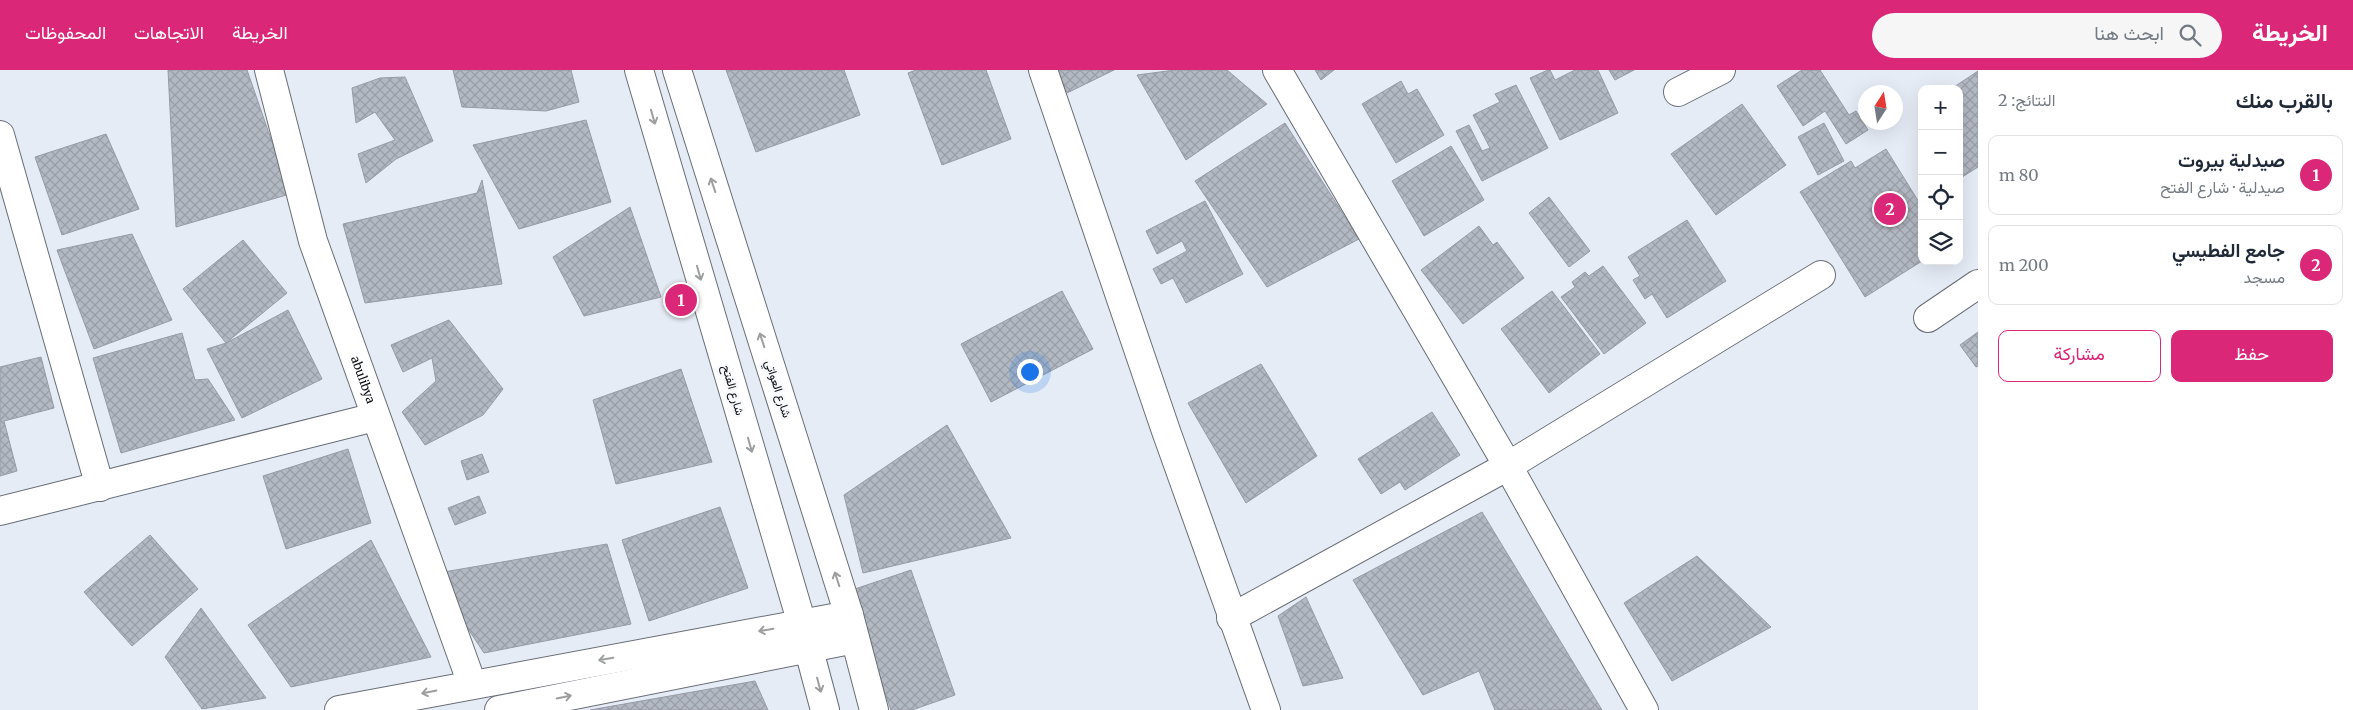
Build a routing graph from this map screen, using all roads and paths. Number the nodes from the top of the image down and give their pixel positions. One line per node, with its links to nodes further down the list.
1 (269, 70): 12 (street, abulibya)
2 (639, 70): 18 (street, شارع الفتح, one-way to 18)
3 (677, 70): 17 (street, شارع العواتي, one-way to 3)
4 (1043, 70): 16 (street)
5 (1277, 70): 13 (street)
6 (1721, 70): 7 (street)
7 (1678, 92)
8 (0, 135): 14 (street)
9 (1821, 275): 13 (street)
10 (1978, 284): 11 (street)
11 (1928, 318)
12 (375, 417): 14 (street); 19 (street, abulibya)
13 (1508, 466): 16 (street); 25 (street)
14 (100, 486): 15 (street)
15 (0, 511)
16 (1232, 618): 24 (street)
17 (852, 627): 18 (street); 23 (street, شارع العواتي)
18 (806, 636): 19 (street, one-way to 19); 21 (street, one-way to 18); 22 (street, شارع الفتح, one-way to 22)
19 (472, 684): 20 (street, one-way to 20)
20 (339, 710)
21 (499, 710)
22 (825, 710)
23 (874, 710)
24 (1266, 710)
25 (1644, 710)

